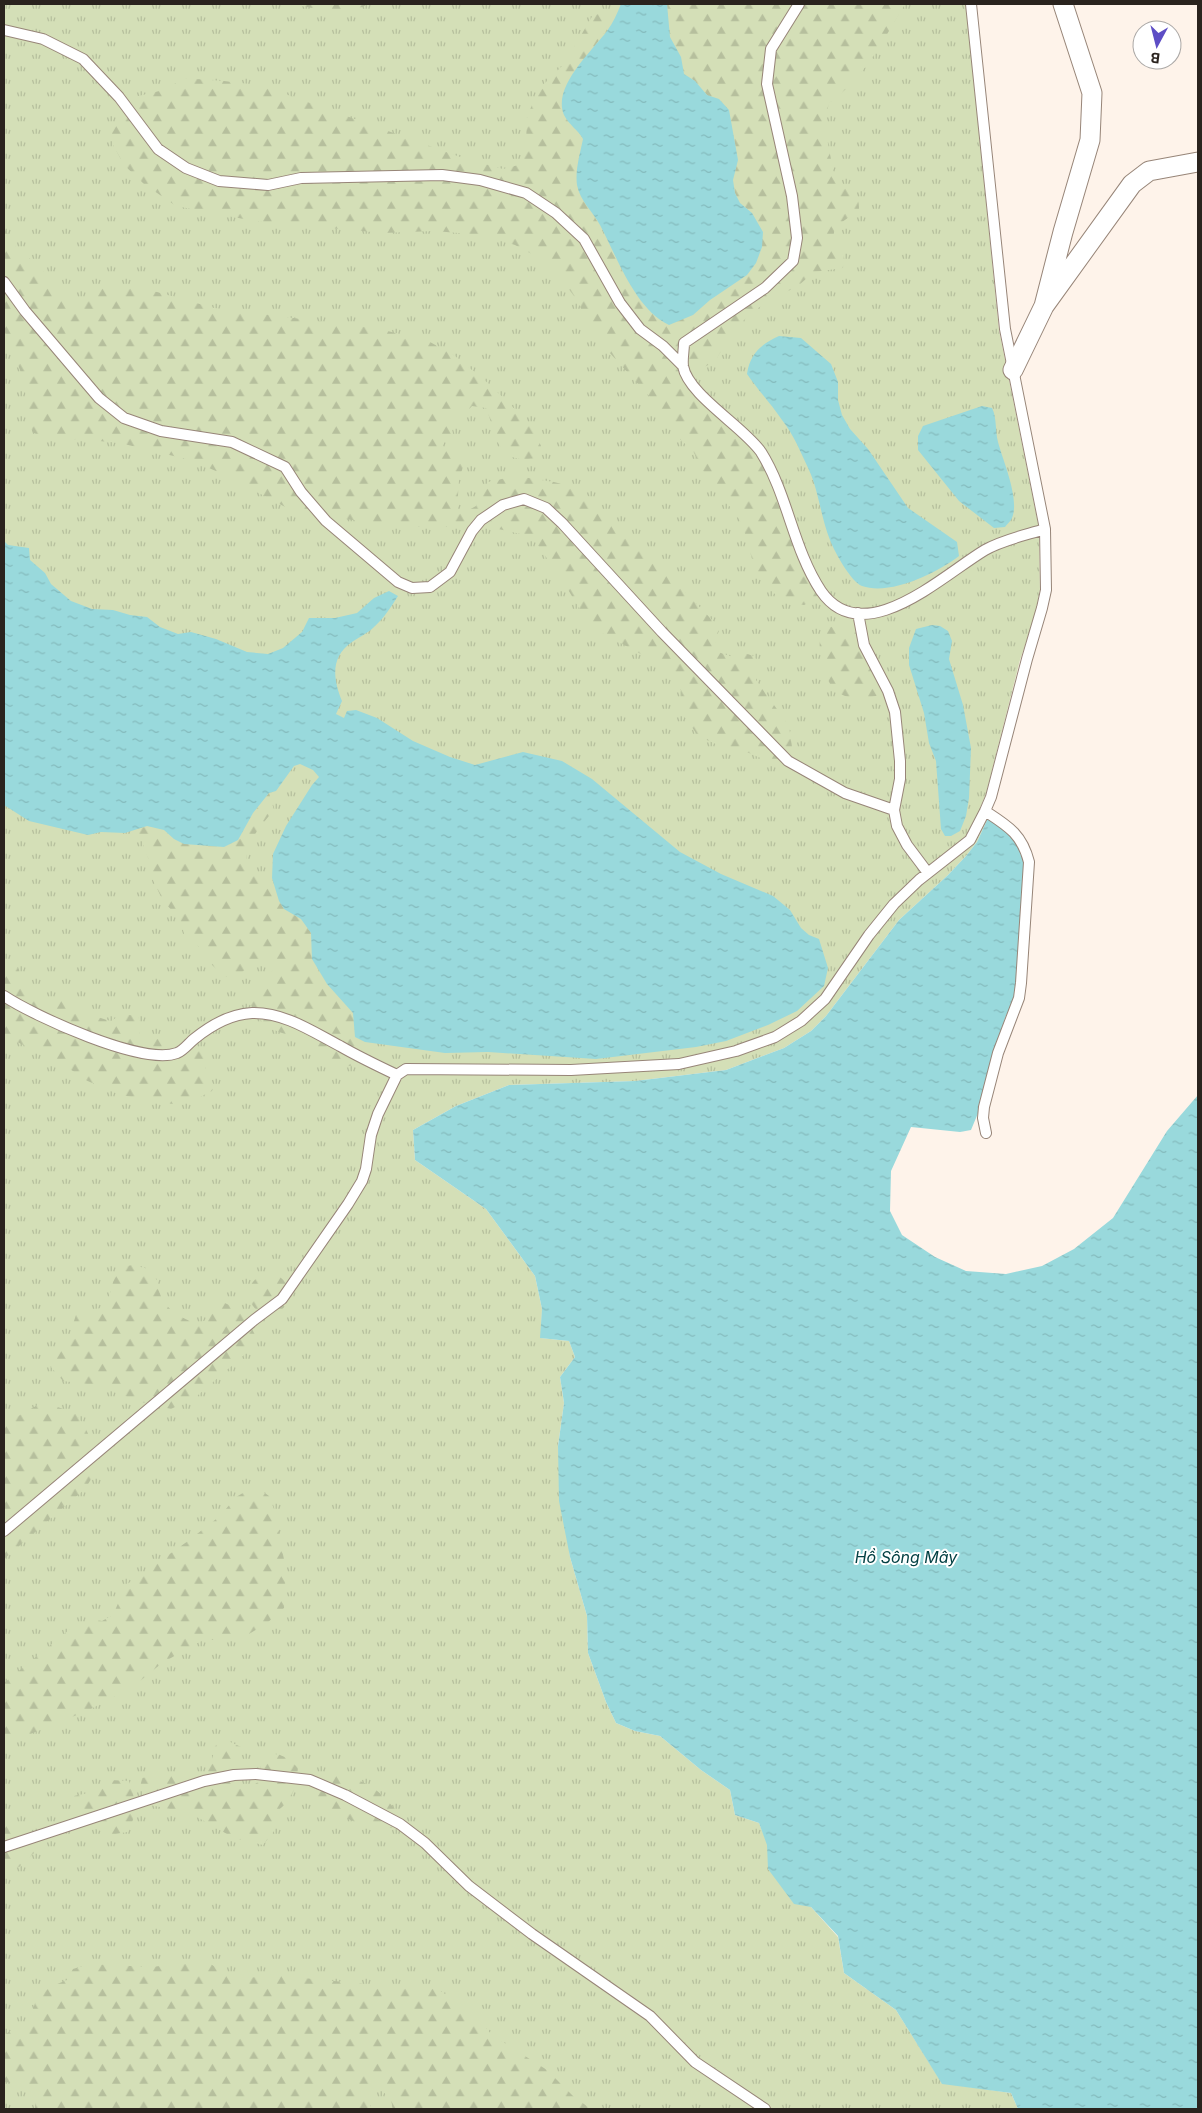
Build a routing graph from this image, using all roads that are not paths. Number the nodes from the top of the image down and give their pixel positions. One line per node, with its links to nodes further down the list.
1 (800, 4): 8 (lane)
2 (972, 4): 9 (lane)
3 (1063, 4): 7 (street)
4 (4, 30): 8 (lane)
5 (1198, 162): 7 (street)
6 (4, 282): 12 (lane)
7 (1044, 306): 9 (street)
8 (683, 366): 11 (lane)
9 (1013, 370): 10 (lane)
10 (1045, 528): 11 (lane); 13 (lane)
11 (858, 613): 12 (lane)
12 (894, 810): 14 (lane)
13 (985, 811): 14 (lane); 17 (lane)
14 (928, 873): 16 (lane)
15 (4, 996): 16 (lane)
16 (397, 1075): 18 (lane)
17 (986, 1132)
18 (4, 1532)
19 (4, 1847): 20 (lane)
20 (765, 2109)

